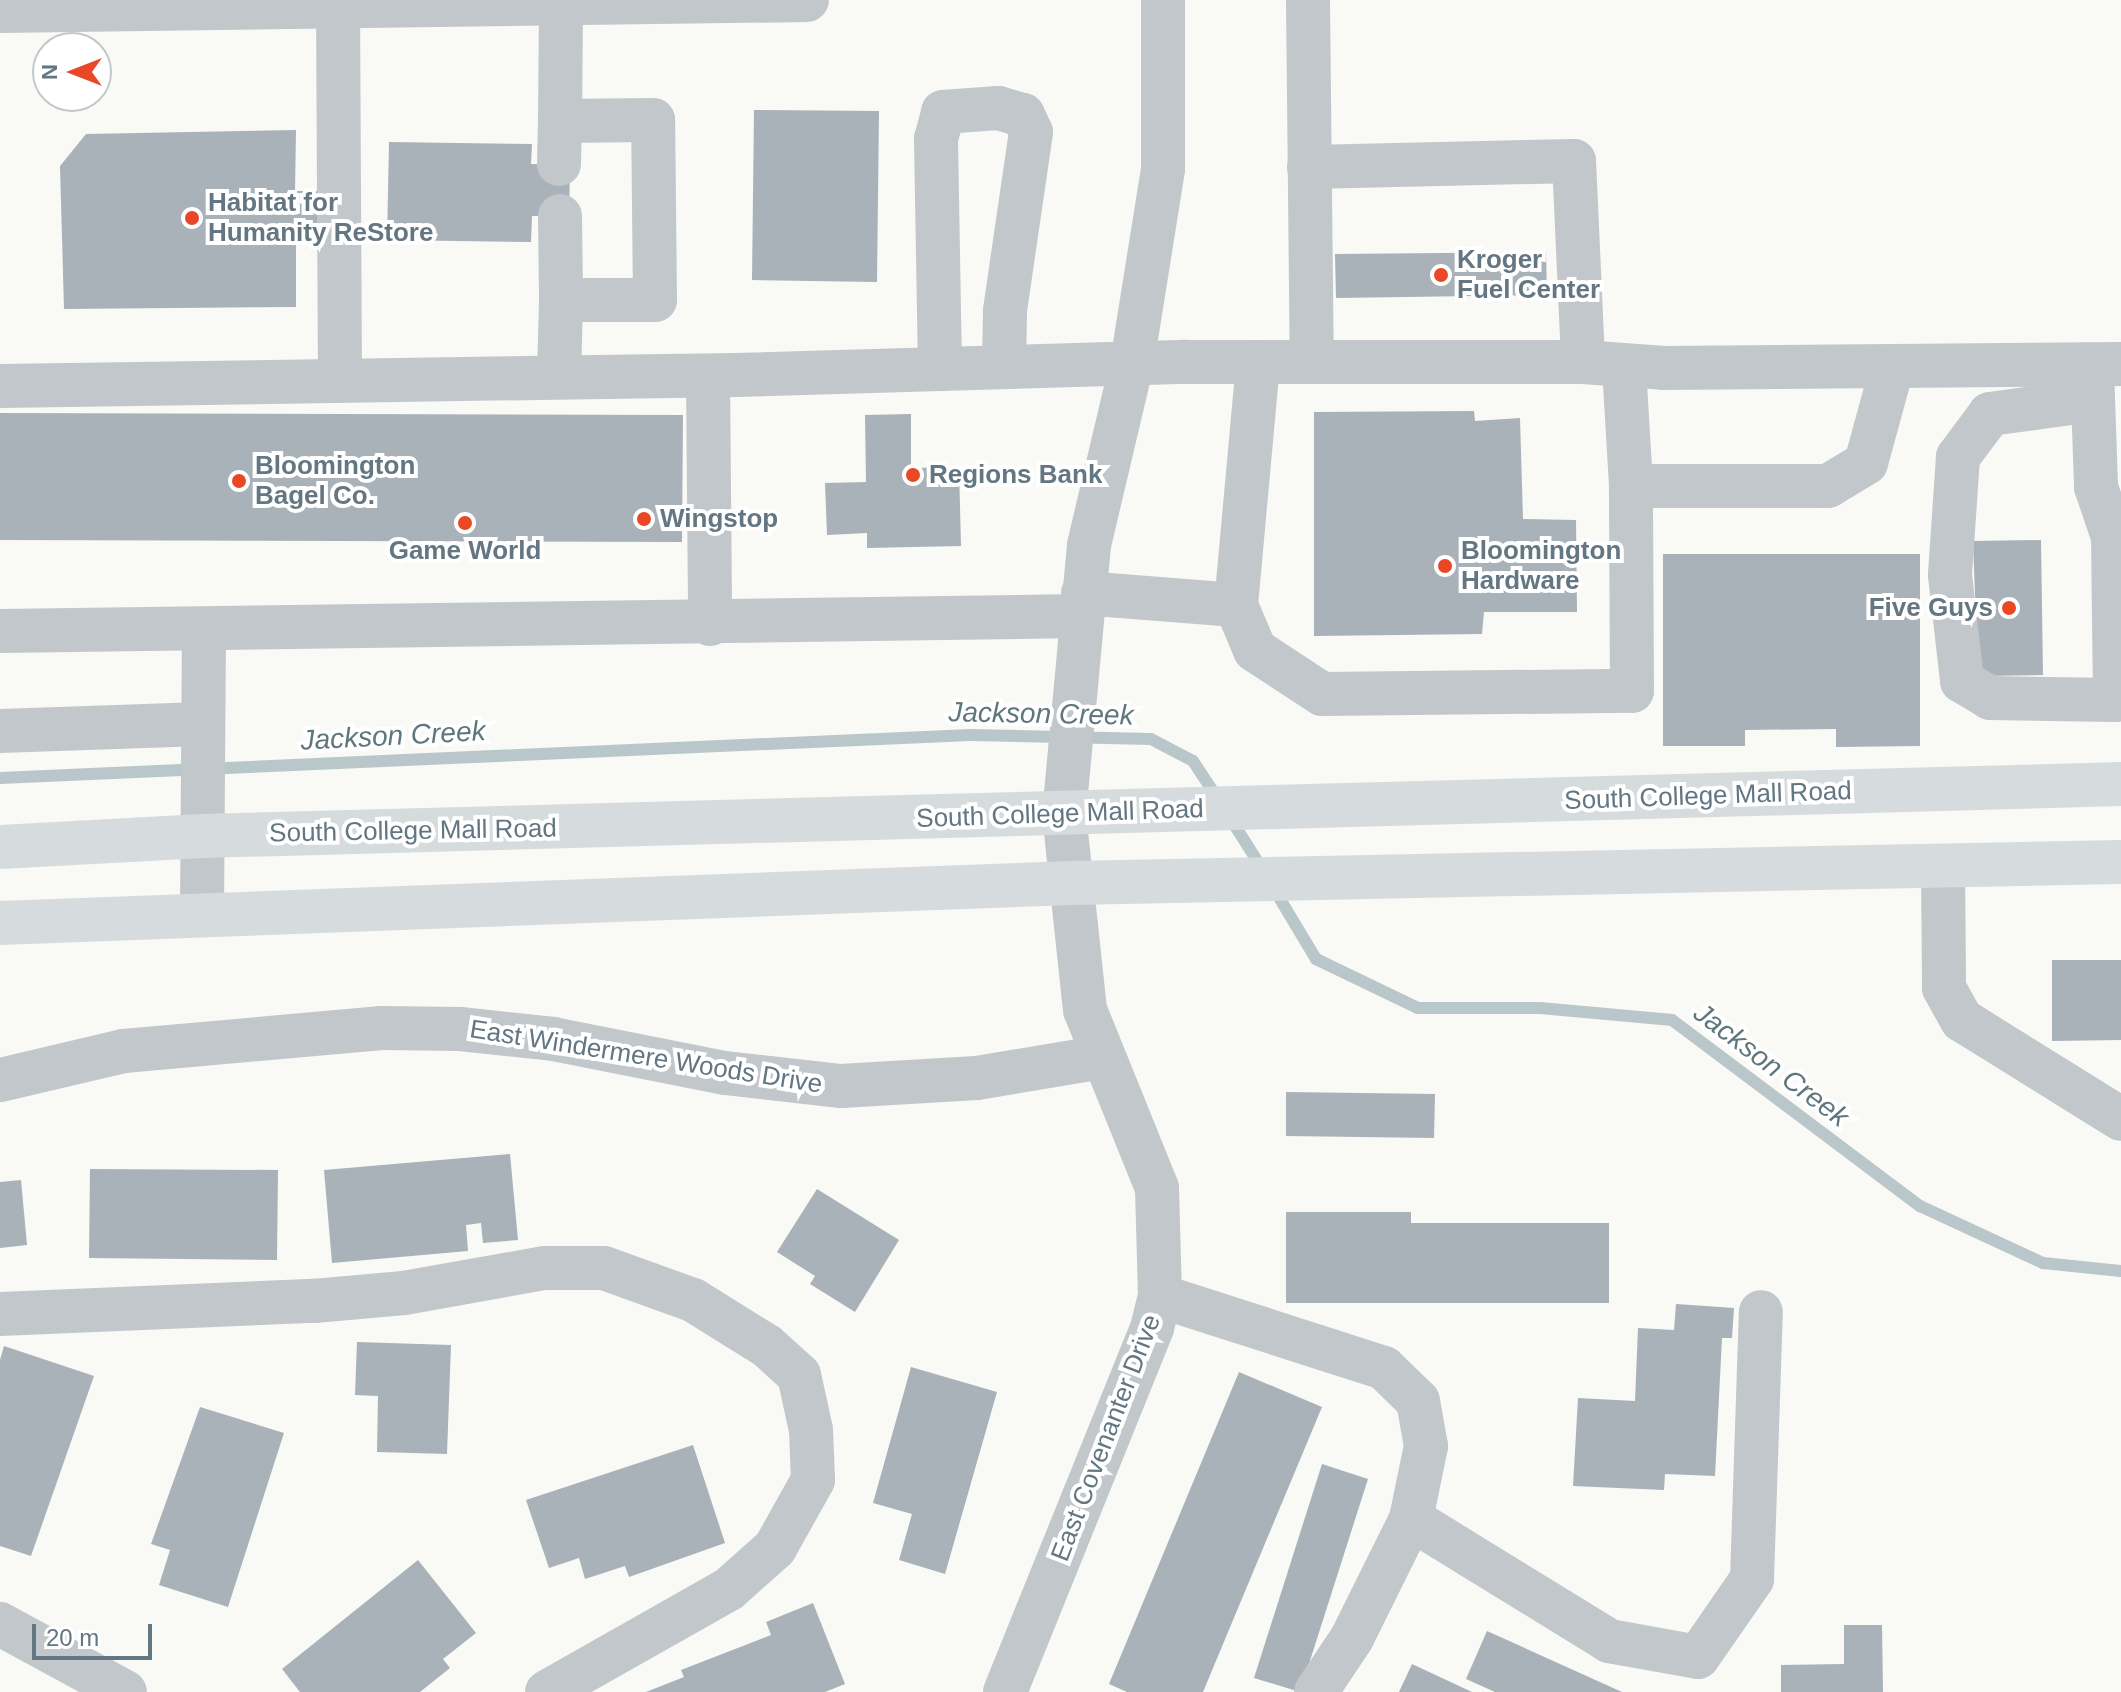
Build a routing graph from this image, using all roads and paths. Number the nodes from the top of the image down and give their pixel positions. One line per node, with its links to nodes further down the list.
1 (807, 0): 4 (street)
2 (1163, 0): 17 (street, East Covenanter Drive)
3 (1308, 0): 12 (street)
4 (619, 1): 7 (street)
5 (441, 2): 6 (street); 7 (street)
6 (337, 3): 8 (street); 25 (street)
7 (561, 3): 10 (street)
8 (136, 4): 9 (street)
9 (0, 11)
10 (560, 121): 11 (street); 14 (street)
11 (559, 164)
12 (1309, 167): 16 (street); 18 (street)
13 (560, 216): 14 (street)
14 (561, 300): 24 (street)
15 (1258, 362): 16 (street); 17 (street); 30 (street)
16 (1312, 362): 18 (street)
17 (1132, 363): 19 (street); 29 (street, East Covenanter Drive)
18 (1603, 365): 20 (street); 27 (street)
19 (1004, 367): 21 (street); 21 (street)
20 (1892, 368): 23 (street); 27 (street)
21 (940, 369): 22 (street)
22 (708, 376): 24 (street); 31 (street)
23 (2102, 376): 28 (street); 28 (street)
24 (559, 377): 25 (street)
25 (340, 381): 26 (street)
26 (0, 386)
27 (1631, 486): 30 (street)
28 (2117, 537)
29 (1082, 605): 30 (street); 31 (street); 37 (street, East Covenanter Drive)
30 (1236, 605)
31 (710, 624): 33 (street)
32 (0, 631): 33 (street)
33 (204, 631): 35 (street)
34 (0, 731): 35 (street)
35 (203, 734): 38 (street)
36 (2121, 784): 37 (main road, South College Mall Road)
37 (1064, 815): 38 (main road, South College Mall Road); 42 (street, East Covenanter Drive)
38 (203, 817): 39 (main road, South College Mall Road); 43 (street)
39 (0, 847)
40 (2121, 862): 41 (main road)
41 (1943, 866): 42 (main road); 47 (street)
42 (1071, 883): 43 (main road); 45 (street, East Covenanter Drive)
43 (202, 915): 44 (main road)
44 (0, 923)
45 (1102, 1057): 46 (street, East Windermere Woods Drive); 48 (street, East Covenanter Drive)
46 (0, 1080)
47 (2121, 1119)
48 (1160, 1296): 51 (street); 55 (street, East Covenanter Drive)
49 (1761, 1312): 51 (street)
50 (0, 1314): 54 (street)
51 (1411, 1519): 56 (street)
52 (0, 1624): 53 (street)
53 (125, 1692)
54 (547, 1692)
55 (1005, 1692)
56 (1316, 1692)

